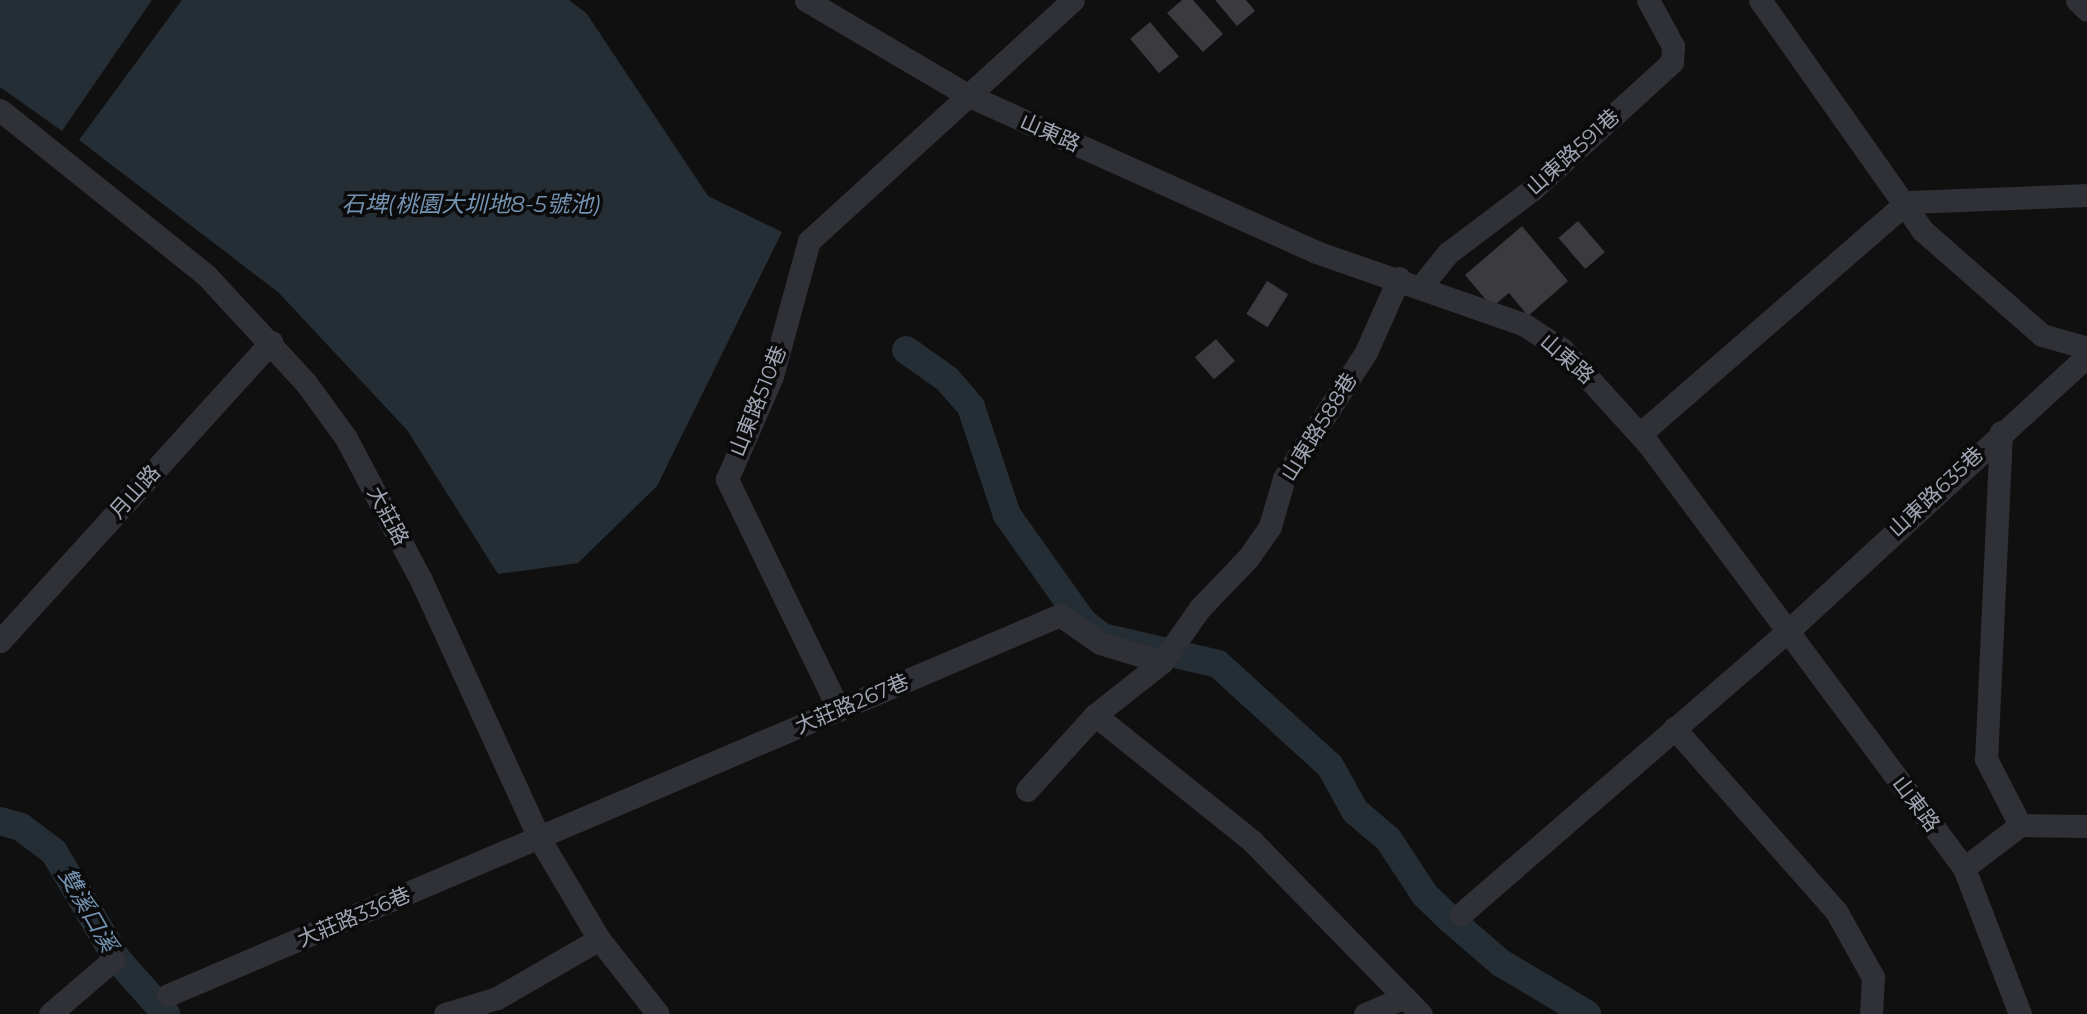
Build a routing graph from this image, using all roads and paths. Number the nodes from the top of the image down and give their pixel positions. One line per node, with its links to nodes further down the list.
1 (806, 0): 7 (street, 山東路)
2 (1073, 0): 7 (street)
3 (1648, 0): 12 (street, 山東路591巷)
4 (1759, 0): 10 (street)
5 (2077, 0): 6 (street)
6 (2087, 10)
7 (967, 96): 11 (street, 山東路); 21 (street, 山東路510巷)
8 (0, 110): 13 (street, 大莊路)
9 (2087, 195): 10 (street)
10 (1907, 202): 14 (street); 17 (street)
11 (1399, 278): 12 (street, 山東路); 20 (street, 山東路588巷)
12 (1422, 285): 17 (street, 山東路)
13 (271, 342): 19 (street, 月山路); 27 (street, 大莊路)
14 (2087, 348)
15 (2087, 356): 16 (street, 山東路635巷)
16 (2001, 432): 18 (street, 山東路635巷); 25 (street)
17 (1640, 434): 18 (street, 山東路)
18 (1788, 631): 23 (street, 山東路635巷); 28 (street, 山東路)
19 (0, 641)
20 (1162, 662): 21 (street, 大莊路267巷); 22 (street, 山東路588巷)
21 (839, 710): 27 (street, 大莊路267巷)
22 (1095, 715): 24 (street, 山東路588巷); 33 (street)
23 (1674, 728): 29 (street, 山東路635巷); 39 (street)
24 (1027, 790)
25 (2020, 825): 26 (street); 28 (street)
26 (2087, 826)
27 (539, 838): 30 (street, 大莊路); 32 (street, 大莊路336巷)
28 (1964, 868): 40 (street, 山東路)
29 (1461, 914)
30 (599, 939): 35 (street); 36 (street, 大莊路)
31 (114, 960): 34 (street)
32 (168, 995)
33 (1405, 997): 37 (street); 38 (street)
34 (50, 1014)
35 (445, 1014)
36 (658, 1014)
37 (1365, 1014)
38 (1421, 1014)
39 (1871, 1014)
40 (2020, 1014)

